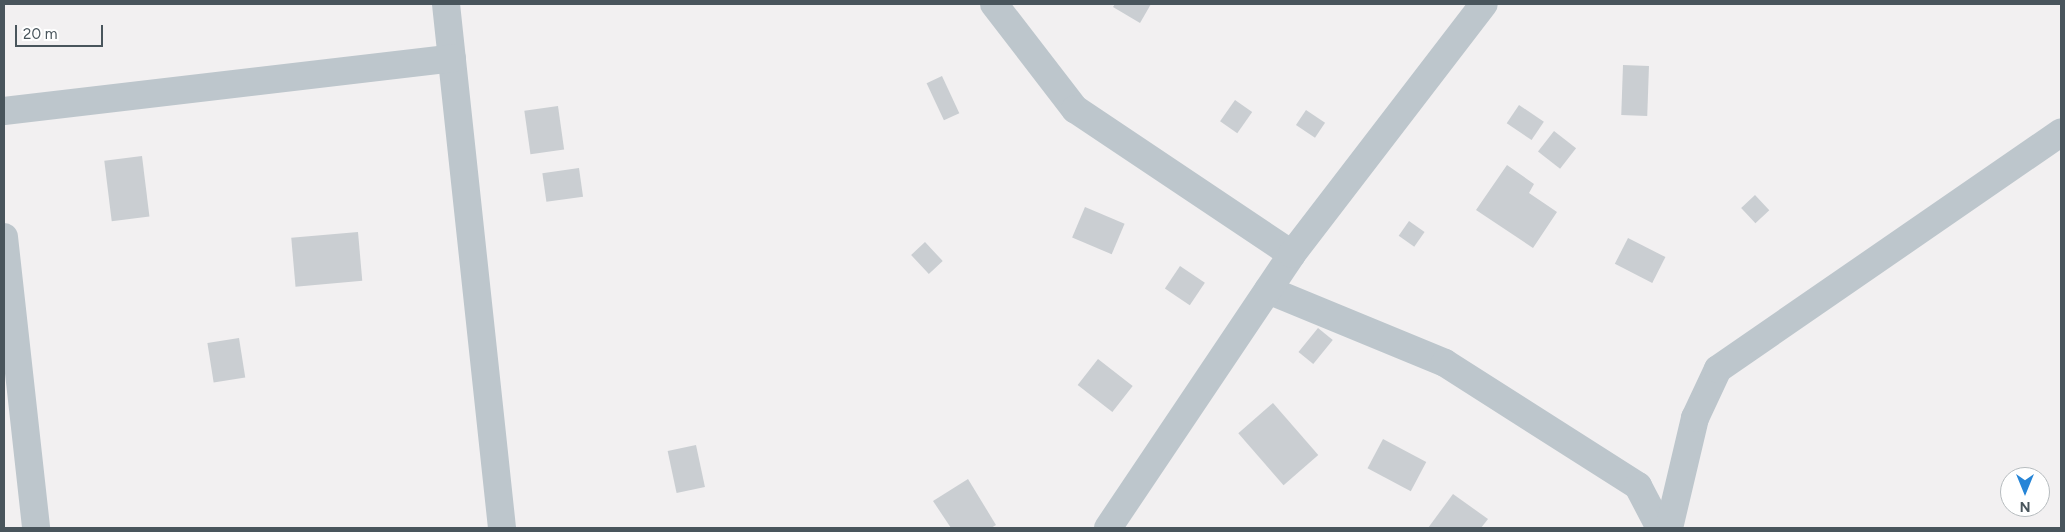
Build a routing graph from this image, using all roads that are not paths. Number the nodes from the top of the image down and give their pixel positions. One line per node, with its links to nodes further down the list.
1 (446, 4): 4 (street)
2 (994, 4): 8 (street)
3 (1484, 4): 8 (street)
4 (452, 58): 5 (street); 11 (street)
5 (4, 111)
6 (2061, 132): 14 (street)
7 (4, 237): 10 (street)
8 (1292, 254): 9 (street)
9 (1268, 290): 12 (street); 13 (street)
10 (36, 528)
11 (502, 528)
12 (1108, 528)
13 (1660, 528)
14 (1669, 528)

